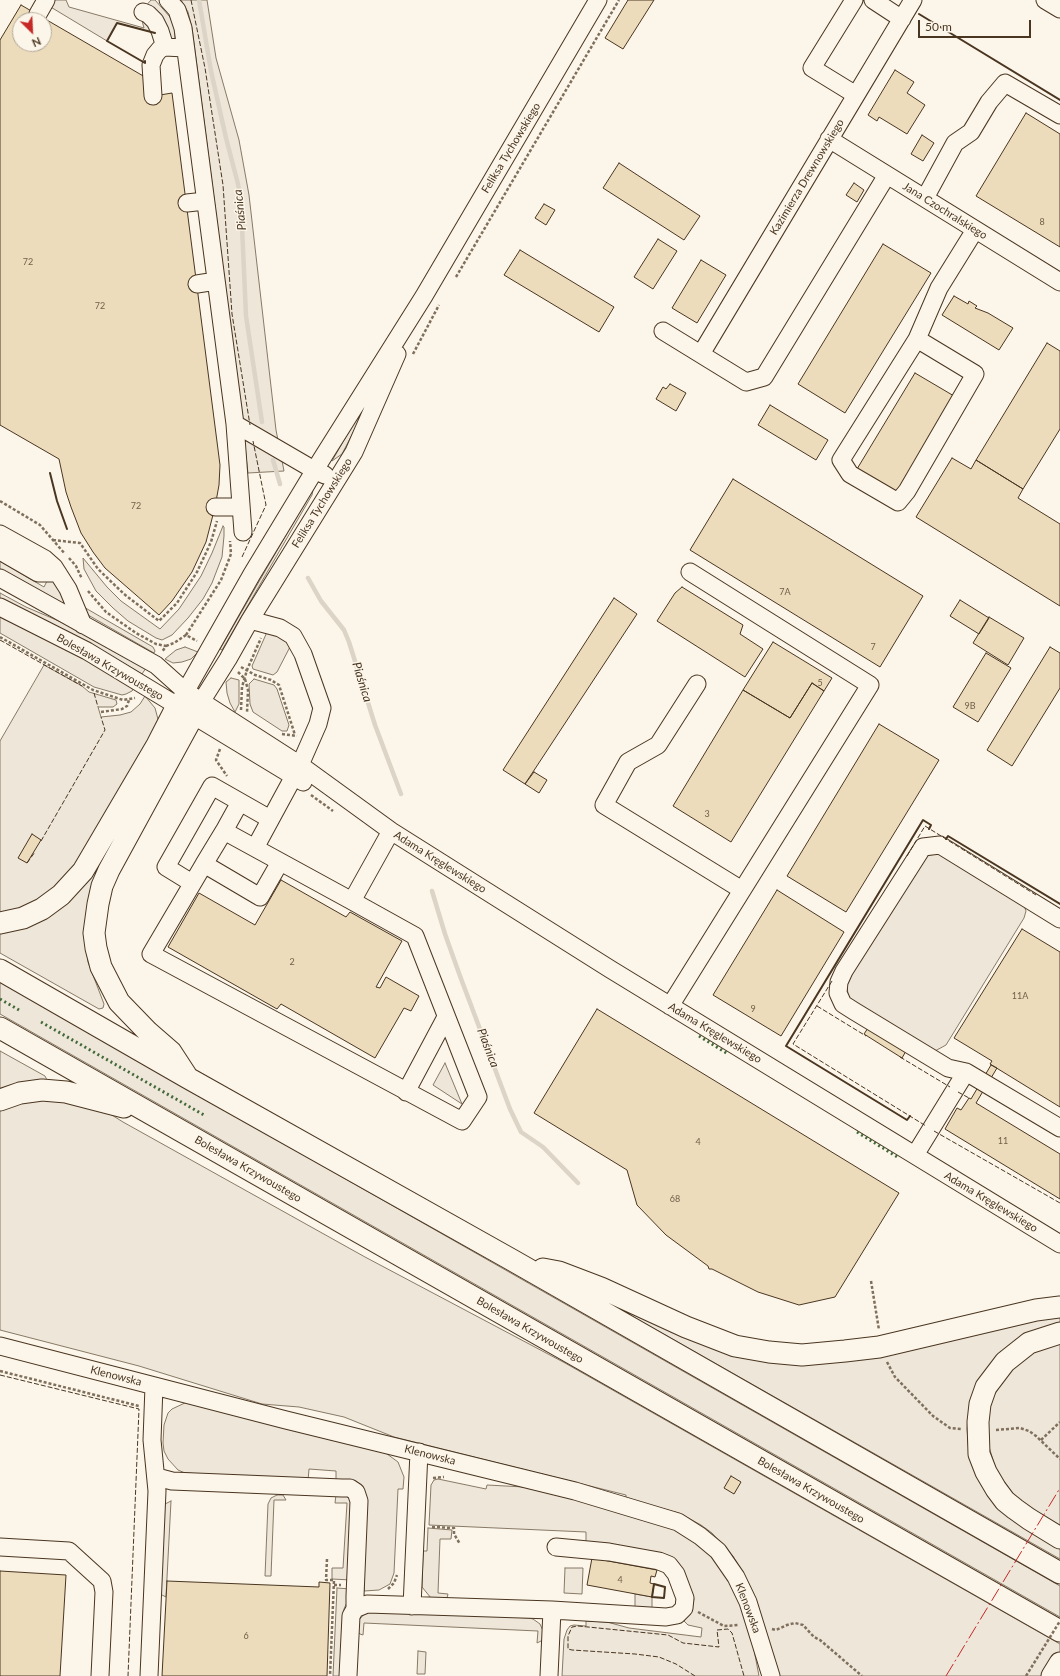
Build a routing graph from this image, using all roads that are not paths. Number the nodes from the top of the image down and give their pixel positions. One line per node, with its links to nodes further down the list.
1 (168, 0): 11 (street)
2 (598, 0): 24 (street, Feliksa Tychowskiego)
3 (854, 0): 12 (street)
4 (873, 0): 9 (street)
5 (913, 0): 9 (street, Kazimierza Drewnowskiego)
6 (1045, 0): 7 (street)
7 (1060, 9)
8 (143, 12): 10 (street)
9 (902, 19): 12 (street, Kazimierza Drewnowskiego)
10 (164, 47): 11 (street); 13 (street)
11 (185, 48): 18 (street)
12 (856, 95): 15 (street, Kazimierza Drewnowskiego)
13 (153, 96)
14 (1060, 115): 17 (street)
15 (829, 139): 16 (street, Jana Czochralskiego); 27 (street, Kazimierza Drewnowskiego)
16 (887, 175): 17 (street, Jana Czochralskiego); 27 (street)
17 (925, 198): 20 (street, Jana Czochralskiego)
18 (206, 201): 19 (street); 21 (street)
19 (187, 203)
20 (975, 230): 22 (street, Jana Czochralskiego); 26 (street)
21 (216, 281): 23 (street); 28 (street)
22 (1060, 282)
23 (197, 284)
24 (424, 296): 29 (street, Feliksa Tychowskiego); 30 (street, Feliksa Tychowskiego)
25 (663, 330): 27 (street)
26 (918, 339): 26 (street)
27 (701, 354)
28 (235, 424): 29 (street); 31 (street)
29 (314, 470): 30 (street); 43 (street, Feliksa Tychowskiego)
30 (337, 479): 40 (street, Feliksa Tychowskiego)
31 (241, 507): 32 (street); 34 (street)
32 (218, 515)
33 (0, 534): 37 (street)
34 (236, 536)
35 (0, 552): 37 (street)
36 (690, 572): 53 (street)
37 (58, 573): 41 (street)
38 (0, 578): 41 (street, Bolesława Krzywoustego)
39 (0, 607): 43 (street, Bolesława Krzywoustego)
40 (250, 620): 43 (street, Feliksa Tychowskiego); 44 (street)
41 (83, 625): 43 (street, Bolesława Krzywoustego)
42 (697, 684): 53 (street)
43 (189, 704): 44 (street, Adama Kręglewskiego); 56 (main road); 62 (main road)
44 (295, 775): 46 (street); 48 (street, Adama Kręglewskiego)
45 (240, 802): 46 (street); 47 (street); 52 (street)
46 (270, 819): 49 (street)
47 (224, 831): 49 (street); 51 (street)
48 (391, 831): 54 (street); 58 (street, Adama Kręglewskiego)
49 (255, 848): 50 (street)
50 (280, 862): 51 (street); 54 (street)
51 (204, 864): 52 (street)
52 (192, 884): 63 (street)
53 (742, 890): 58 (street)
54 (352, 901): 59 (street)
55 (1060, 919): 61 (street)
56 (0, 923)
57 (0, 970): 62 (main road)
58 (670, 1006): 67 (street, Adama Kręglewskiego)
59 (446, 1017): 63 (street); 63 (street)
60 (0, 1028): 65 (main road, Bolesława Krzywoustego)
61 (966, 1072): 66 (street); 67 (street)
62 (188, 1078): 69 (main road)
63 (406, 1092)
64 (0, 1100): 65 (main road)
65 (152, 1114): 83 (main road, Bolesława Krzywoustego)
66 (1060, 1128)
67 (915, 1155): 68 (street, Adama Kręglewskiego)
68 (1060, 1244)
69 (521, 1265): 70 (main road); 79 (main road)
70 (1060, 1307)
71 (1060, 1333): 76 (main road)
72 (0, 1346): 73 (street, Klenowska)
73 (154, 1386): 74 (street, Klenowska); 75 (street)
74 (419, 1452): 80 (street); 89 (street, Klenowska)
75 (157, 1477): 81 (street); 86 (street)
76 (1060, 1538)
77 (0, 1547): 85 (street)
78 (556, 1547): 82 (street)
79 (1060, 1573)
80 (412, 1606): 81 (street); 82 (street)
81 (355, 1609): 87 (street)
82 (552, 1610): 88 (street)
83 (1060, 1631)
84 (1060, 1663): 90 (main road)
85 (100, 1676)
86 (149, 1676)
87 (348, 1676)
88 (549, 1676)
89 (771, 1676)
90 (1052, 1676)

